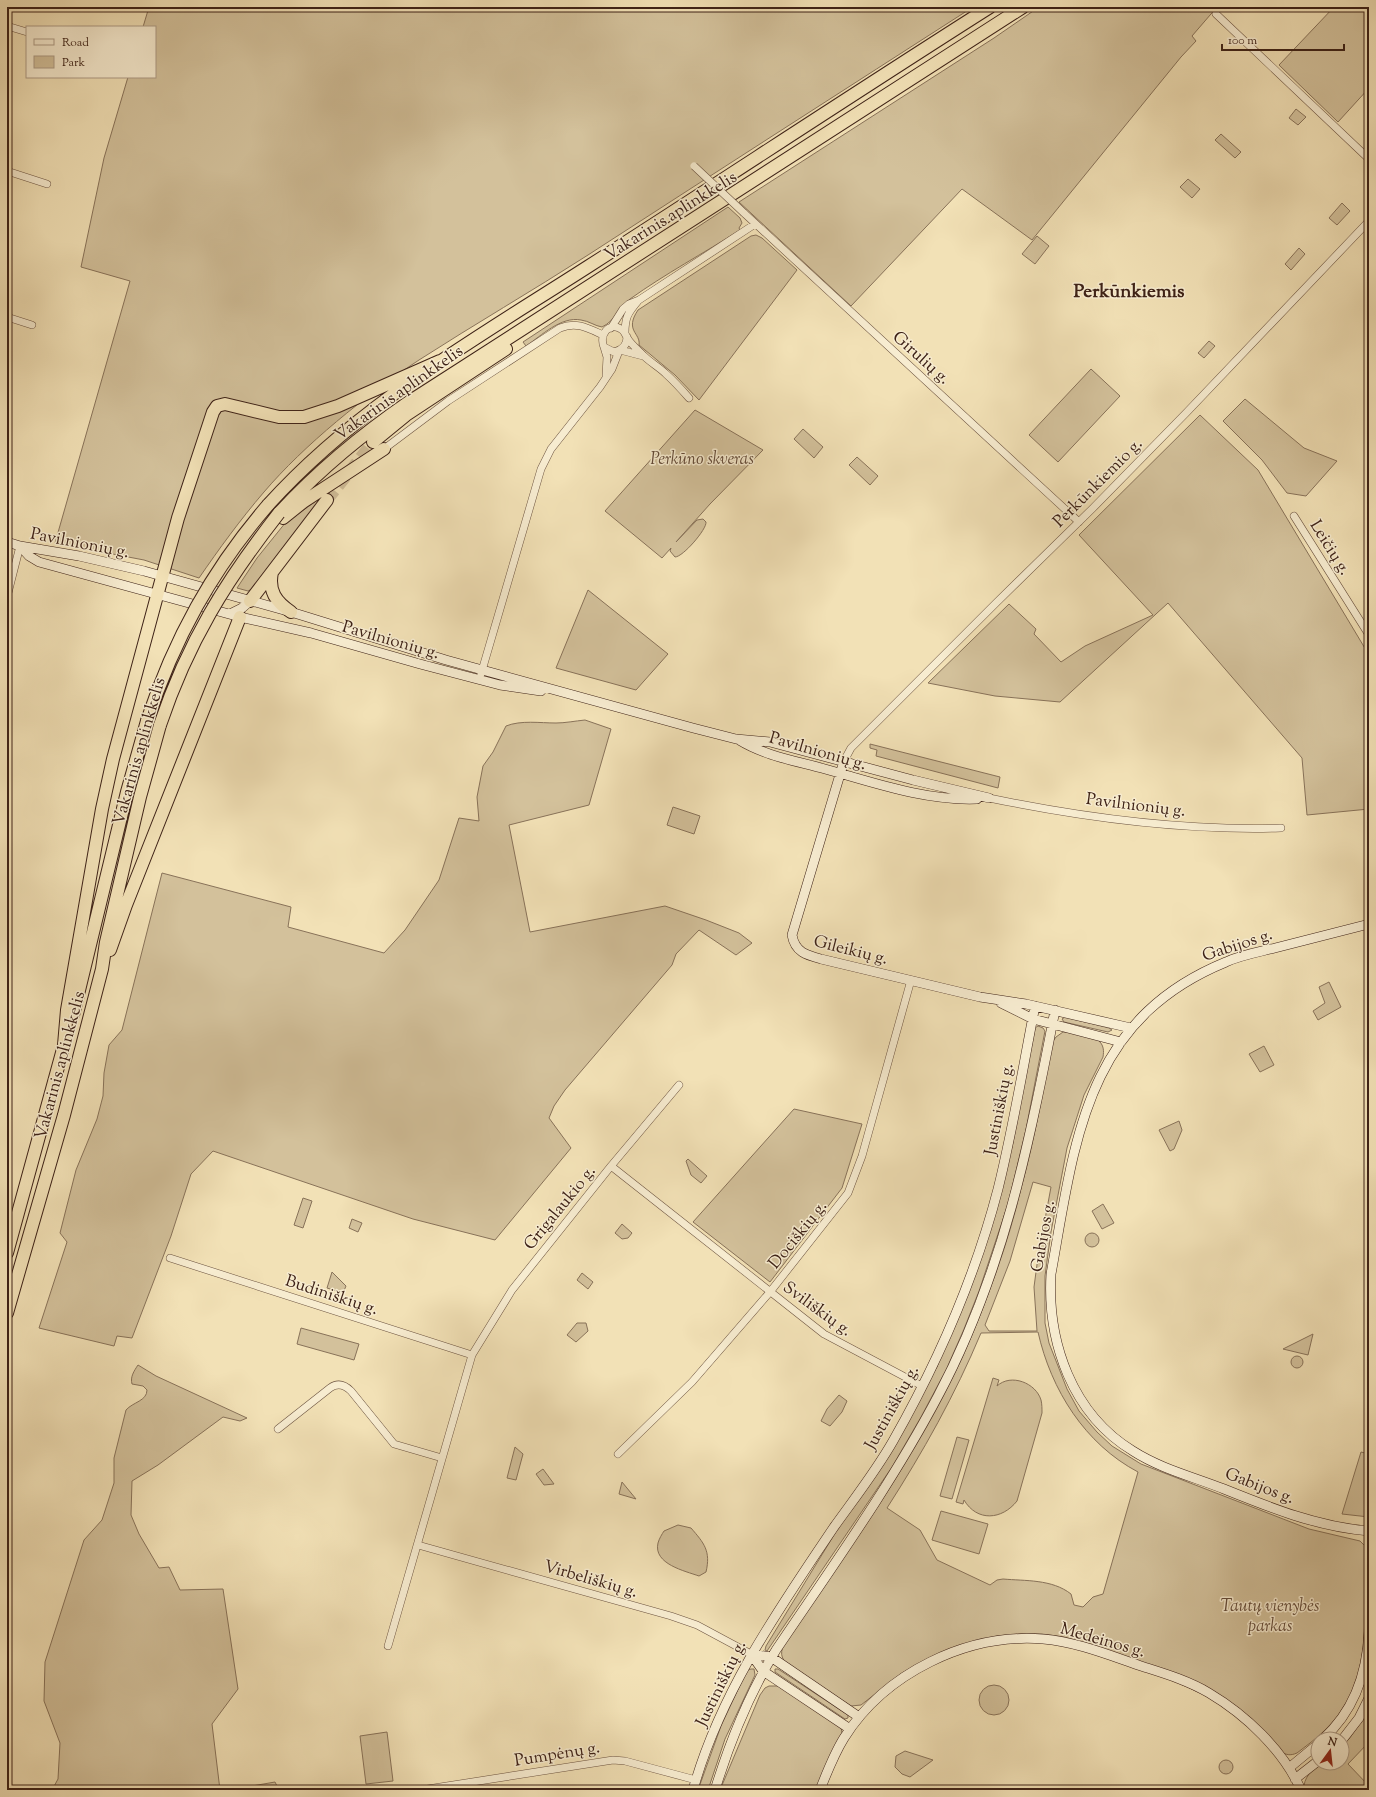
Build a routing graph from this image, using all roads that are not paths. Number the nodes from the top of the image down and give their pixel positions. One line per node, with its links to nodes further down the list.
1 (990, 7): 22 (highway, Vakarinis aplinkkelis)
2 (1023, 7): 12 (highway, Vakarinis aplinkkelis)
3 (1216, 14): 6 (street)
4 (7, 26): 5 (street)
5 (26, 32)
6 (1369, 159)
7 (694, 166): 11 (street, Girulių g., bridge)
8 (7, 171): 9 (street)
9 (47, 184)
10 (1369, 221): 30 (street, Perkūnkiemio g.)
11 (755, 224): 13 (street); 30 (street, Girulių g.)
12 (596, 282): 25 (highway); 28 (highway, Vakarinis aplinkkelis)
13 (639, 300): 16 (street); 18 (street)
14 (7, 317): 15 (street)
15 (32, 325)
16 (611, 328): 17 (street); 18 (street)
17 (603, 335): 19 (street); 26 (street)
18 (626, 335): 20 (street); 21 (street)
19 (604, 346): 20 (street); 23 (street)
20 (619, 351): 21 (street); 23 (street)
21 (643, 356): 24 (street)
22 (440, 361): 34 (highway); 59 (highway, Vakarinis aplinkkelis, bridge)
23 (606, 376): 41 (street)
24 (689, 398)
25 (373, 442)
26 (384, 448): 28 (highway)
27 (327, 500): 33 (highway)
28 (281, 515): 50 (highway, Vakarinis aplinkkelis, bridge)
29 (1294, 516): 40 (street, Leičių g.)
30 (1079, 522): 45 (street, Perkūnkiemio g.)
31 (7, 542): 32 (street)
32 (20, 546): 34 (street, Pavilnionių g.); 35 (street, Pavilnionių g.); 36 (street)
33 (272, 572): 37 (highway); 38 (highway)
34 (162, 577): 35 (highway); 37 (street, Pavilnionių g.)
35 (158, 594): 39 (street, Pavilnionių g.); 59 (highway)
36 (7, 597)
37 (250, 601): 38 (street, Pavilnionių g.); 39 (street)
38 (291, 612): 41 (street, Pavilnionių g.)
39 (235, 616): 42 (street, Pavilnionių g.); 50 (highway)
40 (1369, 635)
41 (482, 670): 42 (street); 43 (street, Pavilnionių g.)
42 (480, 679): 43 (street, Pavilnionių g.)
43 (567, 694): 44 (street, Pavilnionių g.)
44 (736, 739): 45 (street, Pavilnionių g.); 46 (street, Pavilnionių g.)
45 (844, 761): 46 (street, Gileikių g.); 47 (street, Pavilnionių g.)
46 (841, 774): 47 (street, Pavilnionių g.); 51 (street, Gileikių g.)
47 (989, 798): 48 (street, Pavilnionių g.)
48 (1281, 828)
49 (1369, 924): 57 (street, Gabijos g.)
50 (102, 969): 65 (highway, Vakarinis aplinkkelis)
51 (911, 980): 52 (street, Gileikių g.); 64 (street, Dociškių g.)
52 (998, 1001): 53 (street, Gileikių g.); 55 (street, Gileikių g.)
53 (1035, 1006): 54 (street, Gileikių g.); 55 (street, Justiniškių g.)
54 (1055, 1010): 56 (street, Justiniškių g.); 57 (street, Gileikių g.)
55 (1033, 1019): 56 (street, Gileikių g.); 67 (street, Justiniškių g.)
56 (1052, 1024): 58 (street, Gileikių g.); 77 (street, Justiniškių g.)
57 (1131, 1028): 58 (street, Gabijos g.)
58 (1121, 1042): 71 (street, Gabijos g.)
59 (64, 1045): 62 (highway, Vakarinis aplinkkelis)
60 (679, 1085): 61 (street, Grigalaukio g.)
61 (611, 1166): 64 (street, Sviliškių g.); 66 (street, Grigalaukio g.)
62 (7, 1253)
63 (170, 1258): 66 (street, Budiniškių g.)
64 (770, 1292): 67 (street, Sviliškių g.); 69 (street, Dociškių g.)
65 (7, 1314)
66 (472, 1355): 70 (street)
67 (922, 1386): 76 (street, Justiniškių g.)
68 (278, 1428): 70 (street)
69 (618, 1454)
70 (442, 1458): 73 (street)
71 (1369, 1531): 72 (street)
72 (1369, 1535)
73 (418, 1545): 75 (street); 76 (street, Virbeliškių g.)
74 (1369, 1632): 82 (street)
75 (388, 1646)
76 (751, 1654): 77 (street); 78 (street); 88 (street, Justiniškių g.)
77 (771, 1657): 78 (street, Justiniškių g.); 80 (street)
78 (763, 1671): 81 (street); 91 (street, Justiniškių g.)
79 (1369, 1698): 83 (street)
80 (859, 1717): 81 (street, Medeinos g.); 86 (street, Medeinos g.)
81 (850, 1729): 92 (street, Medeinos g.)
82 (1330, 1731)
83 (1349, 1731)
84 (1310, 1751): 86 (street)
85 (1310, 1767): 87 (street)
86 (1289, 1768): 87 (street, Medeinos g.)
87 (1295, 1778): 93 (street, Medeinos g.)
88 (696, 1780): 89 (street, Pumpėnų g.); 90 (street, Justiniškių g.)
89 (421, 1790)
90 (693, 1790)
91 (715, 1790)
92 (820, 1790)
93 (1300, 1790)

